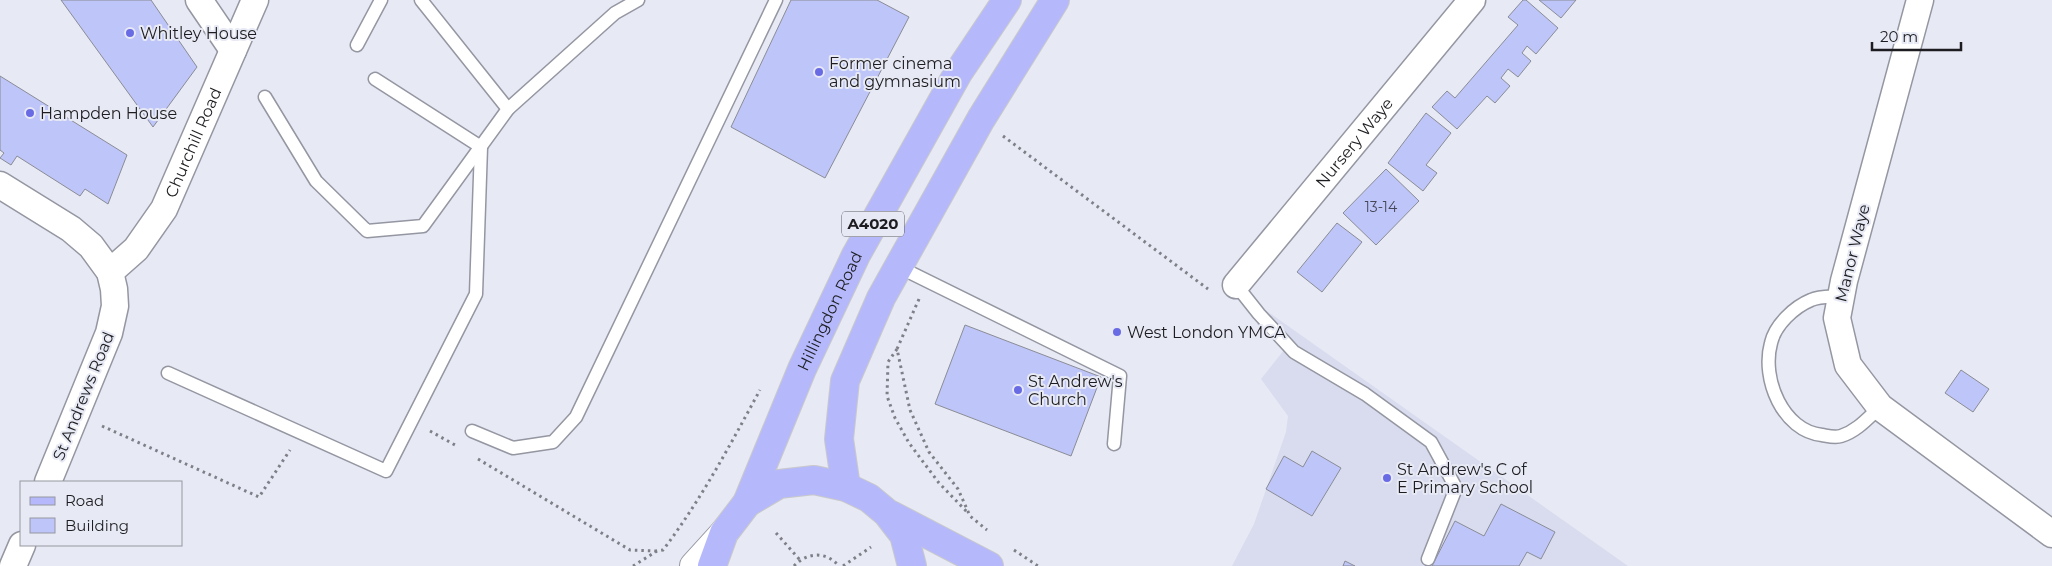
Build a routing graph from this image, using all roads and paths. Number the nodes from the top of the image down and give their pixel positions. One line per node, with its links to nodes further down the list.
1 (200, 0): 12 (street)
2 (255, 0): 12 (street, Churchill Road)
3 (381, 0): 11 (lane)
4 (421, 0): 15 (lane)
5 (638, 0): 15 (lane)
6 (776, 0): 28 (lane)
7 (1007, 0): 32 (main road, Hillingdon Road / A4020)
8 (1055, 0): 16 (main road, A4020)
9 (1472, 0): 22 (street, Nursery Waye)
10 (1920, 0): 23 (street, Manor Waye)
11 (357, 45)
12 (233, 50): 20 (street, Churchill Road)
13 (375, 79): 17 (lane)
14 (265, 97): 17 (lane)
15 (508, 110): 17 (lane)
16 (981, 119): 19 (main road, A4020); 22 (path)
17 (482, 147): 25 (lane)
18 (0, 185): 20 (street, St Andrews Road)
19 (899, 267): 21 (lane); 31 (main road, A4020)
20 (110, 272): 30 (street, St Andrews Road)
21 (927, 280): 24 (path); 29 (lane)
22 (1236, 285): 42 (lane)
23 (1841, 296): 27 (street, Manor Waye); 27 (lane)
24 (897, 349): 34 (path); 34 (path)
25 (168, 373)
26 (761, 388): 45 (path)
27 (1880, 407): 38 (street, Manor Waye)
28 (472, 431)
29 (1114, 444)
30 (48, 481)
31 (846, 487): 32 (main road, A4020); 33 (main road, A4020)
32 (748, 503): 36 (main road, A4020)
33 (888, 513): 51 (main road, A4020); 52 (main road, A4020)
34 (970, 516): 37 (path)
35 (776, 532): 43 (path)
36 (724, 533): 46 (main road); 47 (main road, A4020)
37 (991, 534)
38 (2052, 534)
39 (1006, 545): 53 (path)
40 (22, 546): 44 (street)
41 (871, 547): 50 (path)
42 (1428, 559)
43 (800, 560): 48 (path); 49 (path)
44 (14, 566)
45 (633, 566)
46 (694, 566)
47 (712, 566)
48 (794, 566)
49 (839, 566)
50 (843, 566)
51 (912, 566)
52 (989, 566)
53 (1038, 566)

